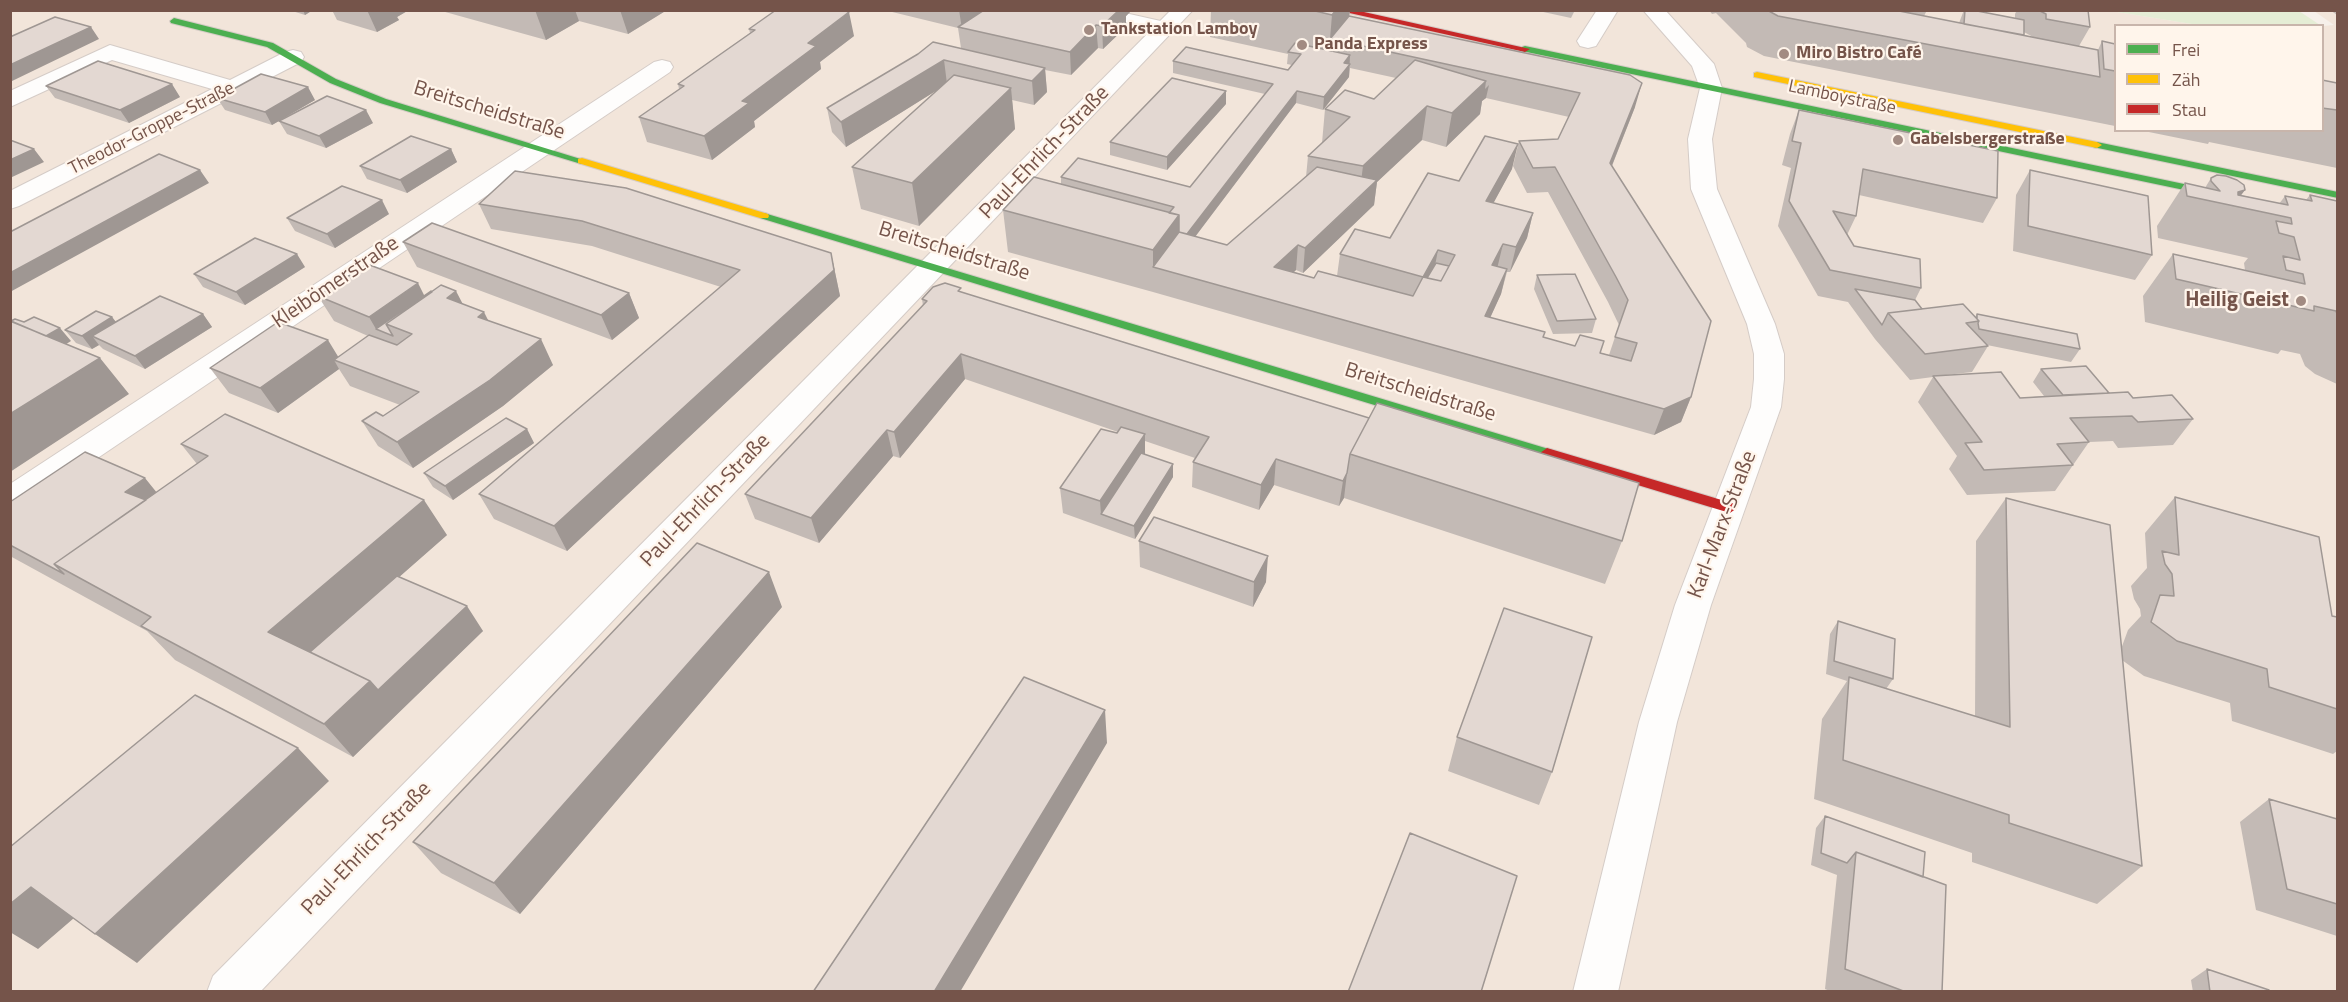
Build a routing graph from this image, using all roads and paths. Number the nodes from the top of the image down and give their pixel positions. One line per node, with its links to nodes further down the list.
1 (1340, 10): 11 (street, Lamboystraße)
2 (1608, 10): 7 (street)
3 (1653, 10): 11 (street)
4 (1125, 18): 5 (lane)
5 (1176, 19): 19 (street, Paul-Ehrlich-Straße)
6 (174, 21): 8 (street, Breitscheidstraße)
7 (1590, 42)
8 (293, 57): 13 (street, Theodor-Groppe-Straße); 15 (street, Breitscheidstraße)
9 (1680, 60): 11 (street, Lamboystraße)
10 (663, 67): 15 (street, Kleibömerstraße)
11 (1709, 73): 17 (street, Lamboystraße); 21 (street, Karl-Marx-Straße)
12 (1747, 73): 16 (street, Lamboystraße)
13 (233, 88): 14 (street); 18 (street, Theodor-Groppe-Straße)
14 (10, 99)
15 (539, 148): 19 (street, Breitscheidstraße); 20 (street, Kleibömerstraße)
16 (2337, 195)
17 (2245, 199)
18 (10, 201)
19 (933, 268): 21 (street, Breitscheidstraße); 22 (street, Paul-Ehrlich-Straße)
20 (10, 500)
21 (1730, 508): 23 (street, Karl-Marx-Straße)
22 (229, 992)
23 (1595, 992)

